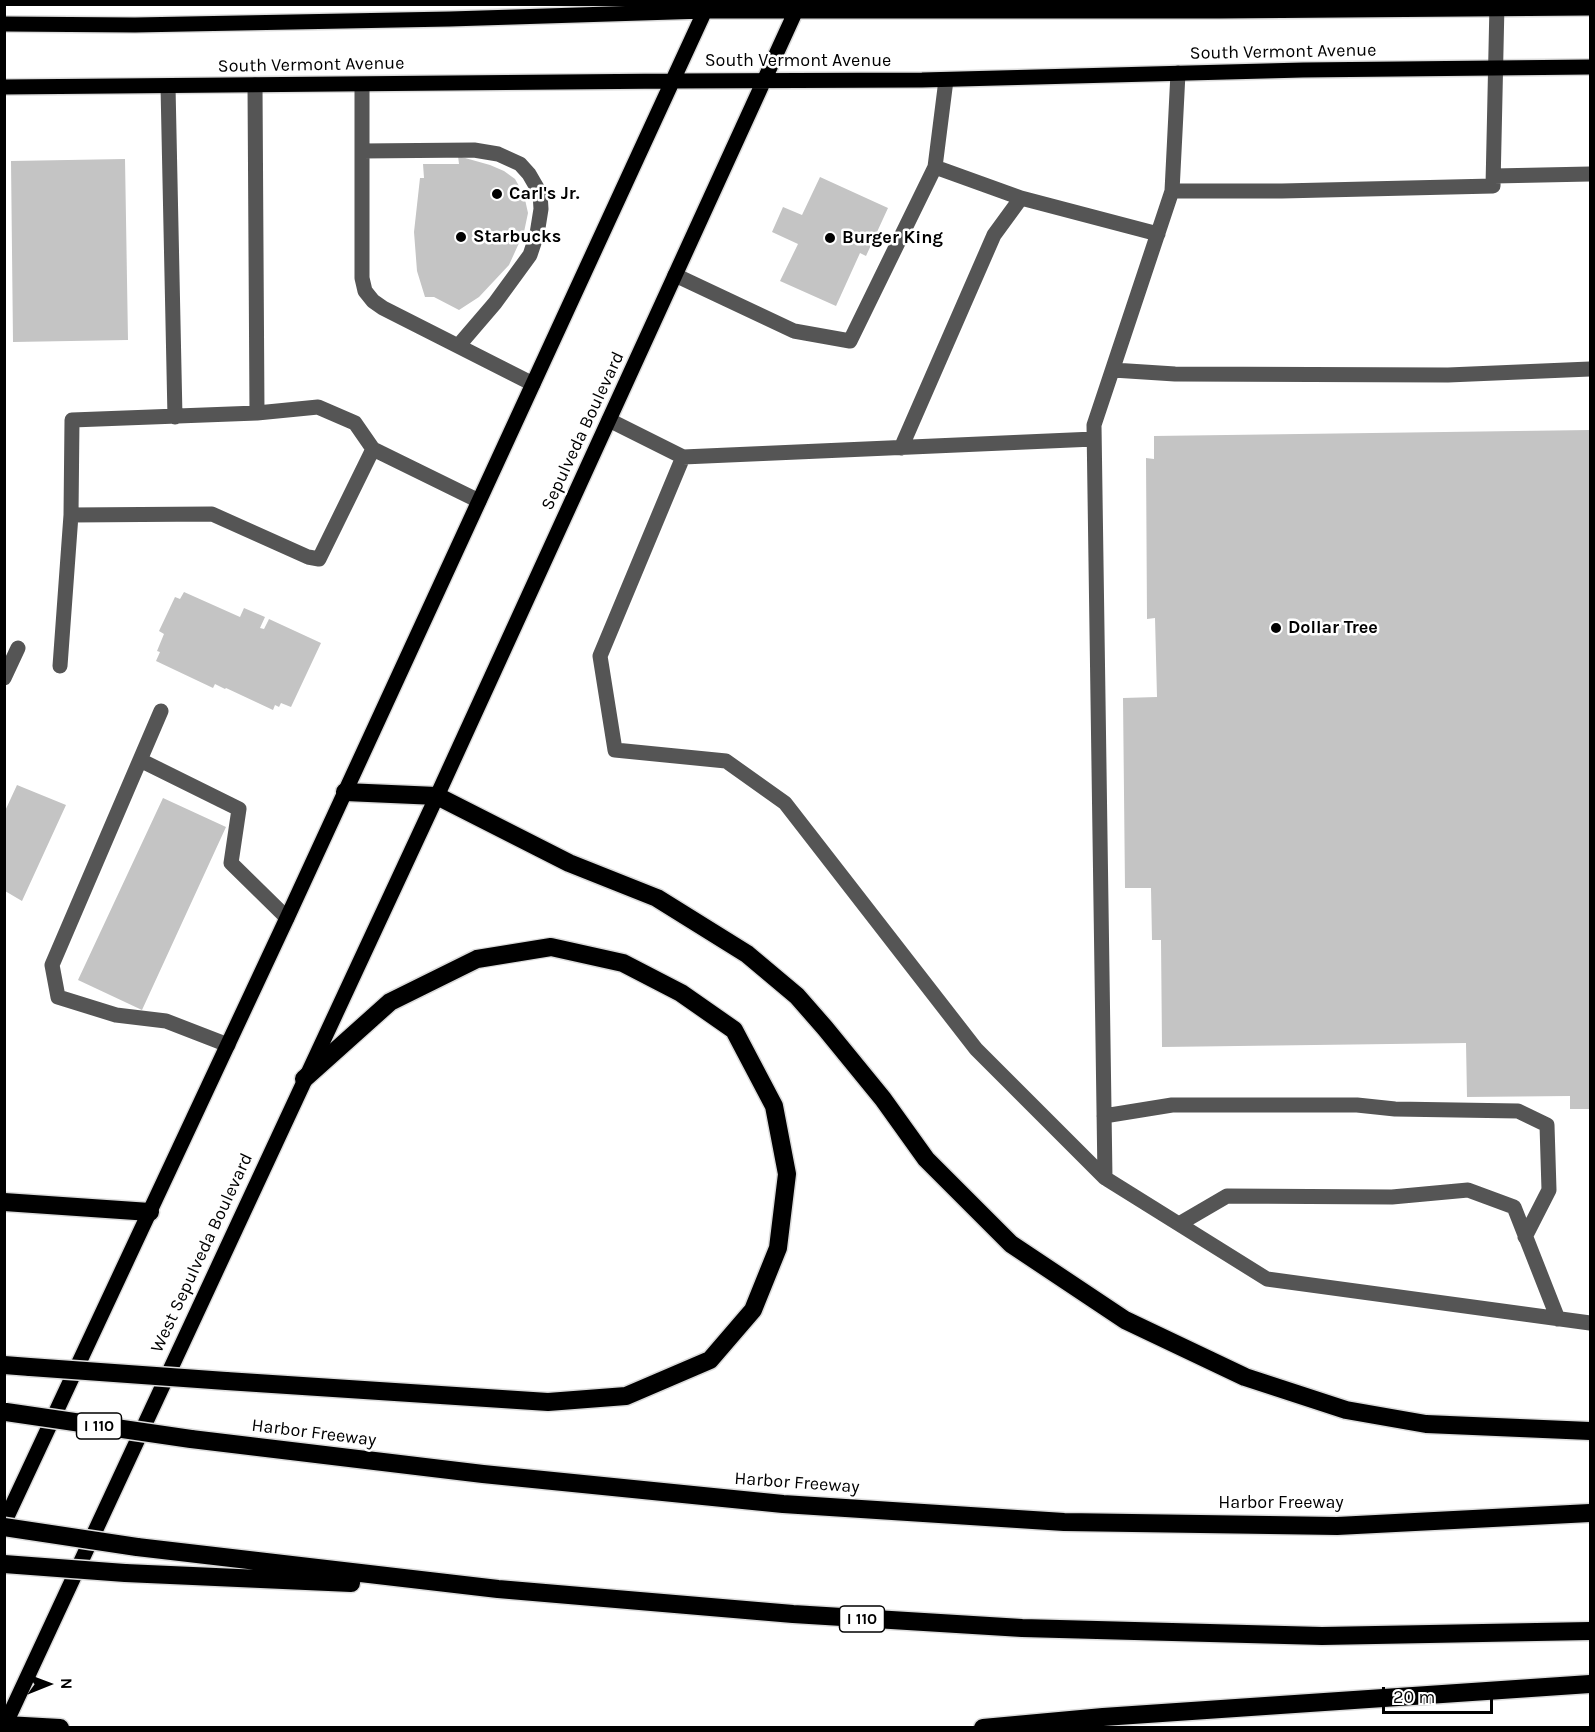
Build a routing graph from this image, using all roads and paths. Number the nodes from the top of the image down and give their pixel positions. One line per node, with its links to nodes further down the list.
1 (1497, 7): 5 (main road); 6 (main road); 10 (lane)
2 (707, 8): 3 (main road); 7 (main road); 13 (main road)
3 (798, 8): 4 (main road); 14 (main road)
4 (1124, 8): 5 (main road)
5 (1220, 8)
6 (1590, 8)
7 (620, 9): 8 (main road)
8 (4, 24)
9 (1590, 68): 10 (main road, South Vermont Avenue)
10 (1496, 69): 11 (main road, South Vermont Avenue); 22 (lane)
11 (1178, 73): 12 (main road, South Vermont Avenue); 23 (lane)
12 (946, 80): 14 (main road, South Vermont Avenue); 20 (lane)
13 (673, 81): 14 (main road, South Vermont Avenue); 16 (main road, South Vermont Avenue); 30 (main road)
14 (763, 82): 26 (main road, Sepulveda Boulevard)
15 (255, 85): 16 (main road, South Vermont Avenue); 17 (main road, South Vermont Avenue); 31 (lane)
16 (362, 85): 19 (lane)
17 (168, 86): 18 (main road, South Vermont Avenue); 32 (lane)
18 (4, 87)
19 (362, 151): 27 (lane); 27 (lane)
20 (934, 167): 24 (lane); 26 (lane)
21 (1590, 174): 22 (lane)
22 (1494, 176): 23 (lane)
23 (1172, 191): 25 (lane)
24 (1022, 198): 25 (lane); 35 (lane)
25 (1158, 234): 29 (lane)
26 (675, 275): 33 (main road, Sepulveda Boulevard)
27 (459, 345): 30 (lane)
28 (1590, 369): 29 (lane)
29 (1113, 370): 34 (lane)
30 (533, 384): 38 (main road)
31 (257, 413): 32 (lane); 36 (lane)
32 (175, 417): 39 (lane)
33 (609, 420): 37 (lane); 46 (main road, Sepulveda Boulevard)
34 (1094, 439): 35 (lane); 50 (lane)
35 (901, 448): 37 (lane)
36 (374, 449): 38 (lane); 39 (lane)
37 (683, 457): 51 (lane)
38 (479, 501): 45 (main road)
39 (71, 515): 41 (lane)
40 (18, 648): 42 (lane)
41 (60, 666)
42 (4, 678)
43 (161, 711): 44 (lane)
44 (140, 760): 47 (lane); 48 (lane)
45 (345, 792): 46 (highway); 47 (main road)
46 (437, 796): 49 (main road, West Sepulveda Boulevard); 60 (highway)
47 (287, 918): 48 (main road)
48 (228, 1045): 53 (main road)
49 (304, 1079): 58 (highway, bridge); 67 (main road, West Sepulveda Boulevard)
50 (1104, 1116): 51 (lane); 55 (lane)
51 (1105, 1178): 54 (lane)
52 (4, 1202): 53 (highway)
53 (150, 1212): 62 (main road)
54 (1179, 1224): 55 (lane); 56 (lane)
55 (1525, 1237): 56 (lane)
56 (1558, 1319): 57 (lane)
57 (1590, 1323)
58 (4, 1365)
59 (5, 1412): 61 (highway, Harbor Freeway / I 110, bridge)
60 (1590, 1431)
61 (1590, 1514)
62 (4, 1525): 64 (highway, I 110, bridge)
63 (4, 1564): 64 (highway, bridge)
64 (498, 1589): 65 (highway, I 110)
65 (1590, 1631)
66 (1590, 1684): 69 (highway)
67 (5, 1726): 68 (highway)
68 (60, 1728)
69 (983, 1728)

